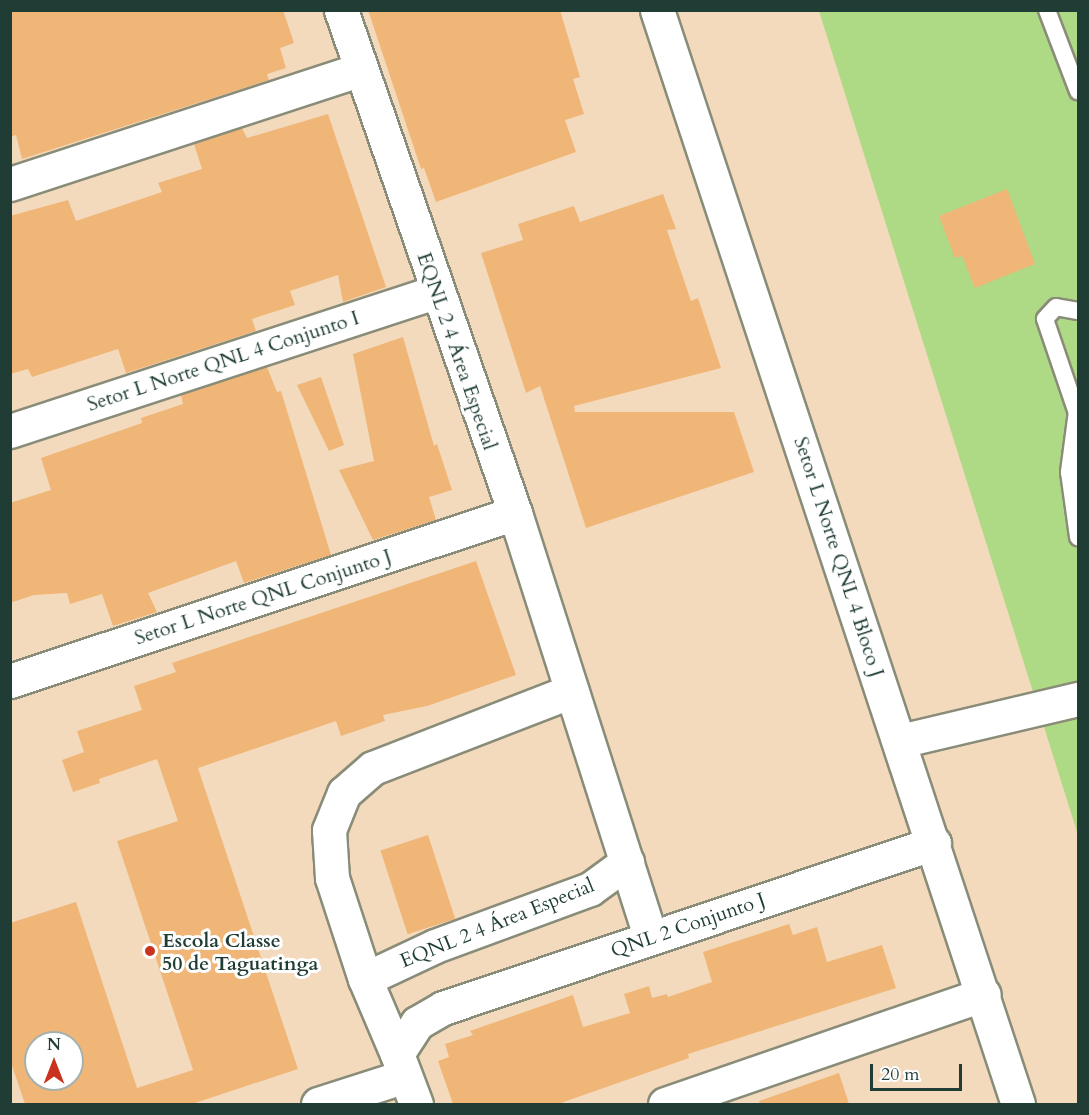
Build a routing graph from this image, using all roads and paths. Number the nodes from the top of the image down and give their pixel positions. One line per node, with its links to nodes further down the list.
1 (341, 10): 4 (street, EQNL 2 4 Área Especial)
2 (657, 10): 16 (street, Setor L Norte QNL 4 Bloco J)
3 (1047, 10): 5 (lane)
4 (359, 70): 6 (street); 7 (street, EQNL 2 4 Área Especial)
5 (1078, 91)
6 (10, 184)
7 (435, 292): 10 (street, Setor L Norte QNL 4 Conjunto I); 11 (street, EQNL 2 4 Área Especial)
8 (1078, 311): 9 (lane)
9 (1078, 413): 12 (lane)
10 (10, 431)
11 (515, 513): 13 (street, Setor L Norte QNL Conjunto J); 14 (street, EQNL 2 4 Área Especial)
12 (1078, 537)
13 (10, 681)
14 (572, 691): 18 (street, EQNL 2 4 Área Especial); 20 (street)
15 (1078, 699): 16 (street)
16 (900, 741): 17 (street, Setor L Norte QNL 4 Bloco J)
17 (934, 843): 19 (street, QNL 2 Conjunto J); 21 (street, Setor L Norte QNL 4 Bloco J)
18 (627, 862): 19 (street, EQNL 2 4 Área Especial); 20 (street, EQNL 2 4 Área Especial)
19 (651, 938): 22 (street, QNL 2 Conjunto J)
20 (365, 980): 22 (street)
21 (984, 994): 24 (street); 25 (street, Setor L Norte QNL 4 Bloco J)
22 (406, 1078): 23 (street)
23 (318, 1104)
24 (664, 1104)
25 (1018, 1104)

